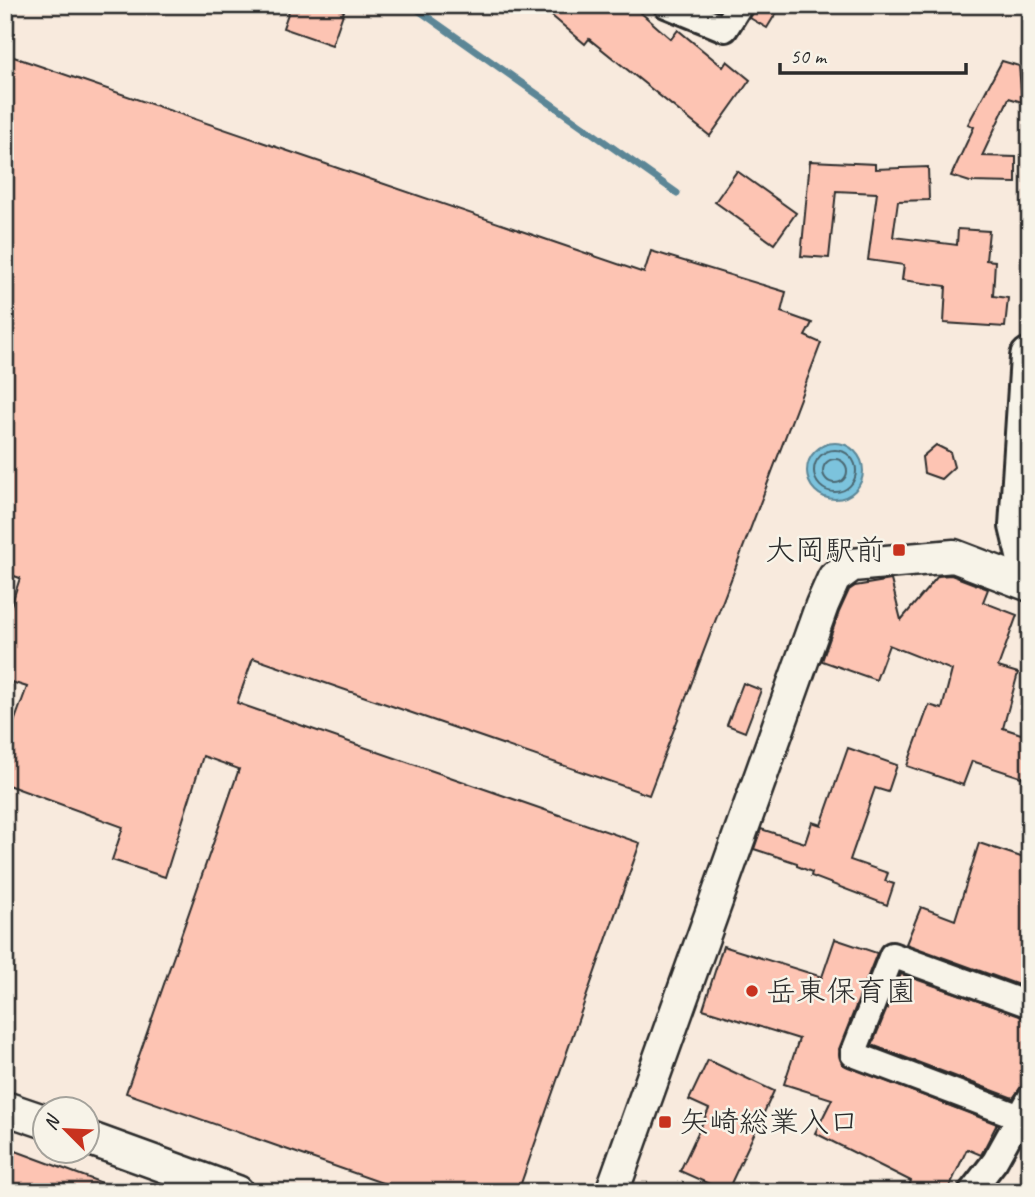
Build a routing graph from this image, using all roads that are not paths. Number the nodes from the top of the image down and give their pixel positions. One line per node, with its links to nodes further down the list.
1 (666, 5): 2 (street)
2 (740, 5)
3 (1030, 358): 4 (highway)
4 (1030, 572)
5 (1030, 585): 12 (street)
6 (1030, 1005): 7 (street)
7 (1025, 1107): 13 (street)
8 (5, 1108): 9 (street)
9 (32, 1117)
10 (102, 1143): 11 (street)
11 (237, 1192)
12 (612, 1192)
13 (971, 1192)

